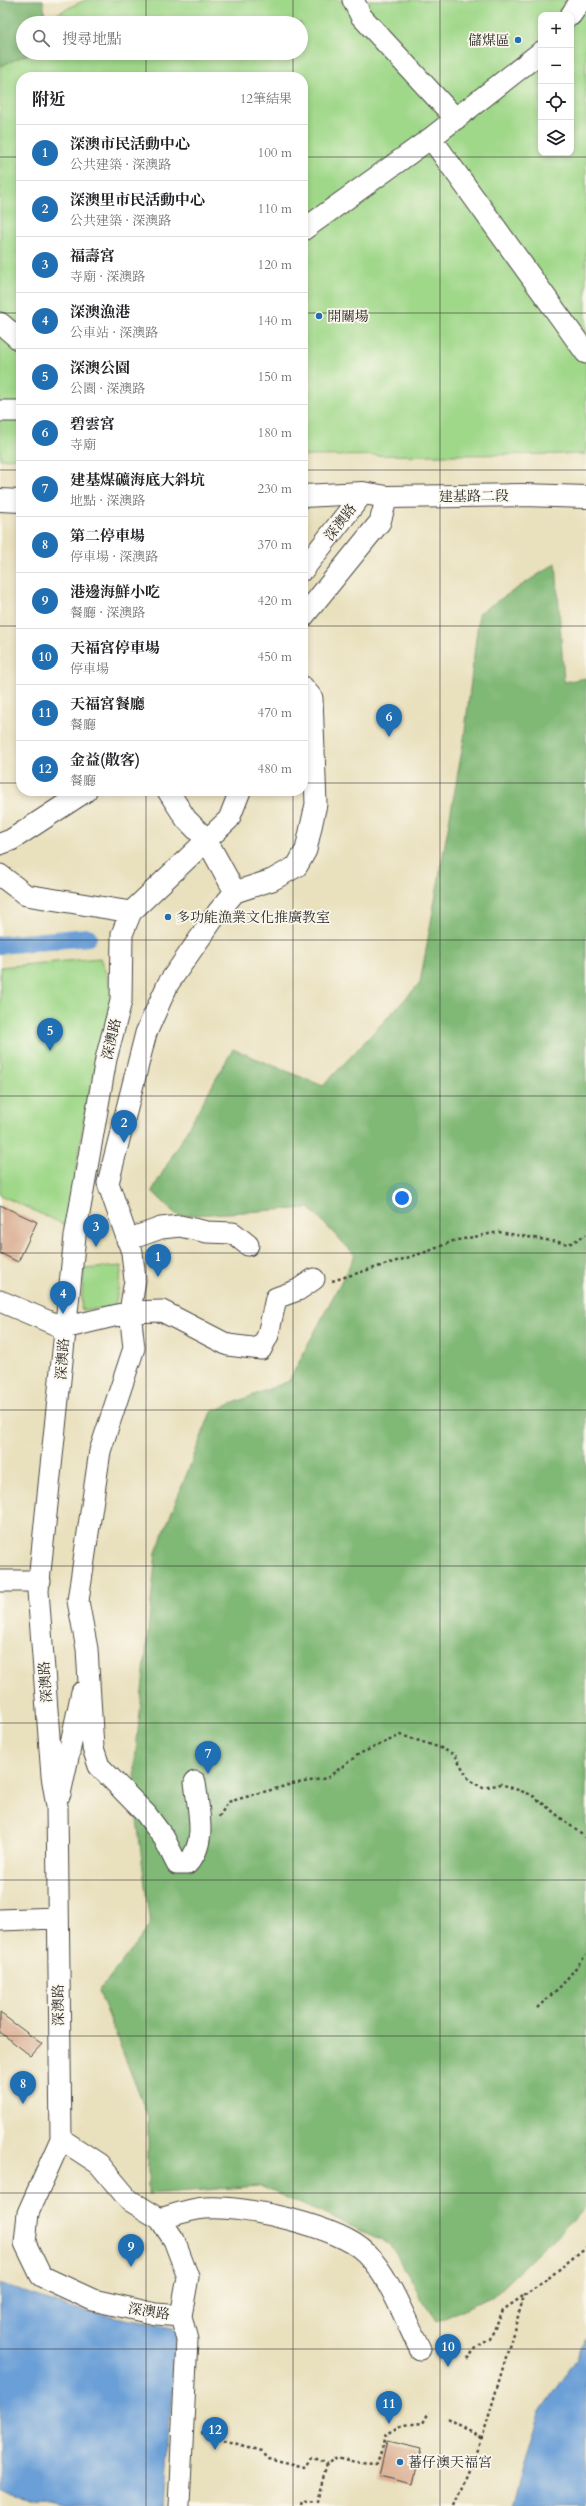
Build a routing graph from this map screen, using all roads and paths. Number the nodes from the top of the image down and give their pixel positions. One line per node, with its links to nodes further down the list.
1 (354, 0): 5 (street)
2 (581, 0): 3 (street)
3 (573, 12)
4 (538, 54): 5 (street)
5 (456, 119): 6 (street)
6 (431, 138): 7 (street); 10 (street)
7 (308, 226)
8 (0, 323): 9 (street)
9 (16, 337)
10 (586, 353)
11 (0, 411): 12 (street)
12 (16, 411)
13 (363, 493): 14 (main road, 建基路二段); 15 (main road, 建基路二段); 19 (street, 深澳路)
14 (308, 496)
15 (387, 497): 16 (main road, 建基路二段); 20 (street)
16 (586, 497)
17 (0, 500): 18 (main road)
18 (16, 501)
19 (308, 564)
20 (308, 611)
21 (308, 693): 28 (street)
22 (78, 796): 26 (street)
23 (171, 796): 25 (street)
24 (238, 796): 25 (street, 深澳路)
25 (206, 839): 28 (street); 29 (street, 深澳路)
26 (0, 844)
27 (0, 875): 29 (street)
28 (235, 892): 31 (street)
29 (131, 912): 36 (street, 深澳路)
30 (586, 1235): 33 (path)
31 (127, 1240): 32 (street); 35 (street)
32 (248, 1245)
33 (314, 1279): 35 (street)
34 (0, 1301): 36 (street)
35 (130, 1312): 36 (street); 39 (street)
36 (64, 1328): 38 (street, 深澳路)
37 (0, 1581): 38 (street)
38 (40, 1581): 41 (street, 深澳路)
39 (87, 1666): 40 (street); 41 (street)
40 (194, 1782)
41 (57, 1806): 44 (street, 深澳路)
42 (216, 1822): 43 (path)
43 (586, 1838)
44 (57, 1918): 45 (street); 48 (street, 深澳路)
45 (0, 1920)
46 (586, 1955): 47 (path)
47 (537, 2008)
48 (61, 2139): 49 (street); 52 (street, 深澳路)
49 (160, 2219): 52 (street); 53 (street)
50 (586, 2247): 51 (path)
51 (524, 2296): 54 (path); 58 (path)
52 (181, 2316): 57 (street, 深澳路)
53 (420, 2349)
54 (467, 2359)
55 (429, 2412): 59 (path)
56 (448, 2418): 58 (path)
57 (182, 2427): 59 (path); 60 (street, 深澳路)
58 (482, 2439): 62 (path)
59 (327, 2464): 61 (path)
60 (179, 2506)
61 (301, 2506)
62 (454, 2506)

